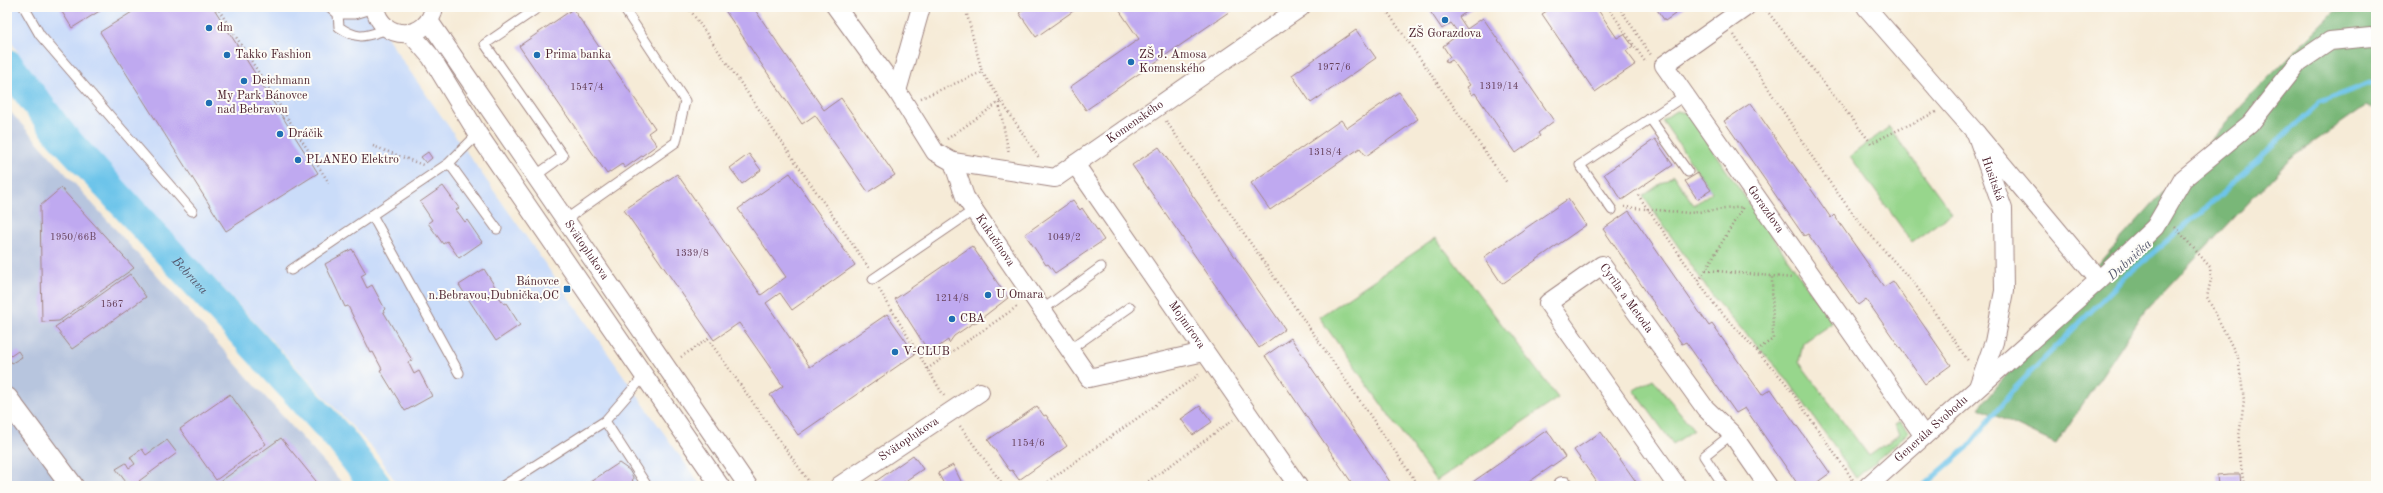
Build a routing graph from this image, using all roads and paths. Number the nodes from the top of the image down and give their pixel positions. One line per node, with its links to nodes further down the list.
1 (24, 7): 52 (lane)
2 (217, 7): 47 (path)
3 (330, 7): 18 (lane)
4 (539, 7): 45 (lane)
5 (623, 7): 56 (lane)
6 (688, 7): 63 (path)
7 (836, 7): 27 (street)
8 (921, 7): 27 (street)
9 (965, 7): 26 (path)
10 (1301, 7): 31 (street, Komenského)
11 (1384, 7): 46 (path)
12 (1608, 7): 25 (path)
13 (1620, 7): 24 (path)
14 (1746, 7): 20 (street, Gorazdova)
15 (1764, 7): 32 (path)
16 (1866, 7): 34 (street, Husitská)
17 (375, 8): 18 (lane); 21 (street)
18 (338, 14): 21 (lane)
19 (432, 14): 22 (street); 45 (street, Svätoplukova)
20 (1725, 22): 28 (street, Gorazdova); 72 (path)
21 (388, 29): 22 (street)
22 (411, 34): 35 (street, Svätoplukova)
23 (2376, 38): 54 (street, Generála Svobodu)
24 (1654, 58)
25 (1646, 63)
26 (982, 72): 29 (path); 30 (path)
27 (897, 91): 40 (street)
28 (1684, 96): 33 (lane); 49 (street, Gorazdova)
29 (919, 99)
30 (1000, 102): 36 (path); 38 (path); 39 (path)
31 (1156, 108): 42 (street, Komenského); 96 (path)
32 (1940, 110)
33 (1650, 118): 44 (lane); 50 (lane)
34 (1976, 133): 64 (street); 76 (street, Husitská)
35 (478, 134): 41 (lane); 75 (street, Svätoplukova)
36 (946, 139)
37 (373, 146): 43 (path)
38 (1010, 160)
39 (1040, 160)
40 (952, 162): 42 (street, Komenského); 51 (street, Kukučínova)
41 (449, 163): 43 (lane); 57 (lane)
42 (1075, 164): 70 (street, Mojmírova)
43 (437, 171): 55 (lane)
44 (1688, 172)
45 (535, 176): 56 (street, Svätoplukova)
46 (1507, 182)
47 (329, 183)
48 (1638, 195): 53 (path)
49 (1749, 201): 53 (path); 60 (path); 61 (street, Gorazdova)
50 (1610, 207): 53 (path)
51 (974, 210): 63 (lane); 66 (street, Kukučínova)
52 (192, 211)
53 (1649, 211): 65 (path)
54 (2163, 213): 64 (street, Generála Svobodu); 100 (path)
55 (372, 215): 59 (lane); 74 (lane)
56 (565, 220): 84 (street, Svätoplukova)
57 (497, 229)
58 (1101, 267): 66 (lane)
59 (291, 270)
60 (1706, 270): 62 (path); 65 (path)
61 (1810, 274): 62 (path); 83 (street, Gorazdova)
62 (1772, 276): 69 (path)
63 (873, 279): 73 (path)
64 (2099, 280): 76 (street, Generála Svobodu)
65 (1699, 281): 69 (path)
66 (1037, 303): 68 (street, Kukučínova); 73 (path)
67 (1130, 306): 68 (lane)
68 (1069, 350): 70 (street, Kukučínova)
69 (1757, 350): 85 (path)
70 (1208, 359): 93 (path); 95 (street, Mojmírova)
71 (676, 360): 90 (path)
72 (1973, 367)
73 (927, 370): 79 (path)
74 (459, 374)
75 (644, 375): 80 (lane); 89 (street, Svätoplukova)
76 (1977, 389): 83 (street, Generála Svobodu)
77 (980, 392): 79 (street, Svätoplukova)
78 (7, 399): 86 (main road)
79 (950, 412): 91 (street, Svätoplukova); 92 (path)
80 (605, 421): 87 (lane); 88 (lane)
81 (1230, 422): 94 (path)
82 (1732, 434): 97 (street, Cyrila a Metoda); 98 (lane); 99 (street, Cyrila a Metoda)
83 (1924, 436): 85 (street, Generála Svobodu)
84 (741, 484)
85 (1861, 484)
86 (72, 486)
87 (503, 486)
88 (647, 486)
89 (720, 486)
90 (812, 486)
91 (839, 486)
92 (1004, 486)
93 (1041, 486)
94 (1142, 486)
95 (1298, 486)
96 (1419, 486)
97 (1677, 486)
98 (1724, 486)
99 (1768, 486)
100 (2244, 486)

